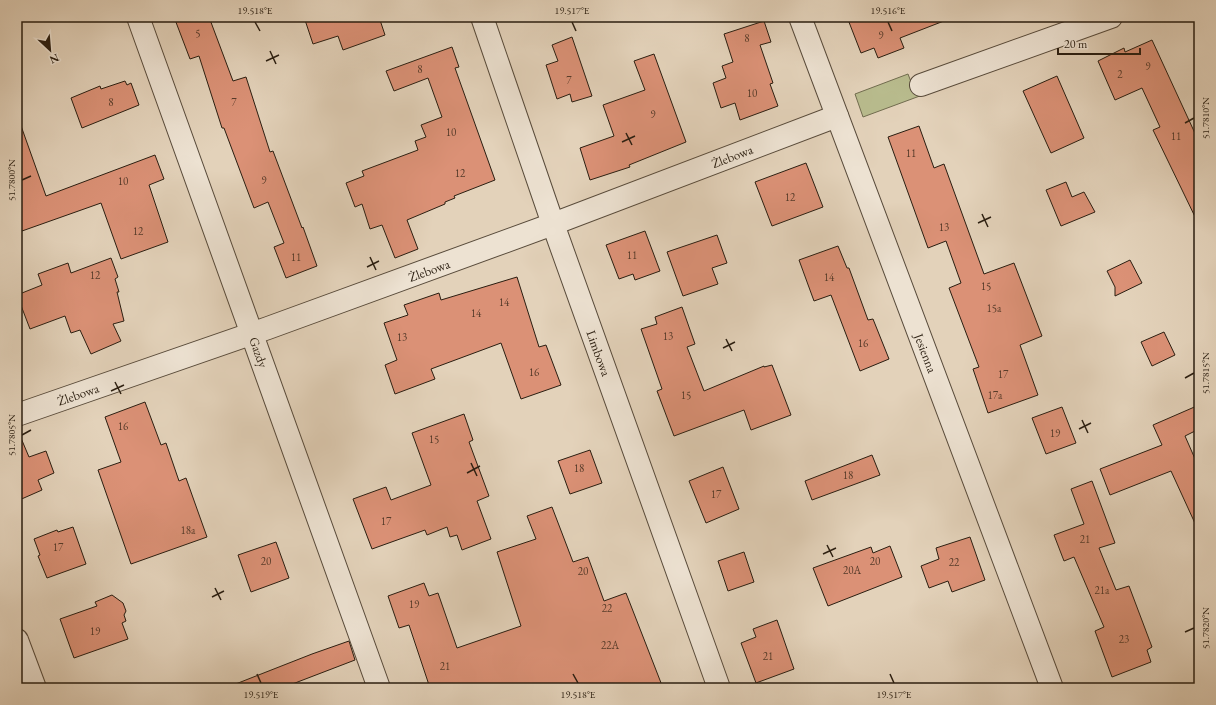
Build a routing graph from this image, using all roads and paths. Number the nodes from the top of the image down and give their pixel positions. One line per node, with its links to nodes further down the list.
1 (138, 17): 8 (street, Gazdy)
2 (482, 17): 7 (street, Limbowa)
3 (800, 17): 6 (street, Jesienna)
4 (1111, 17): 5 (street)
5 (921, 85)
6 (837, 116): 7 (street, Żlebowa); 14 (street, Jesienna)
7 (553, 224): 8 (street, Żlebowa); 13 (street, Limbowa)
8 (252, 334): 9 (street, Żlebowa); 12 (street, Gazdy)
9 (17, 415)
10 (17, 640): 11 (street)
11 (35, 688)
12 (379, 688)
13 (719, 688)
14 (1052, 688)

